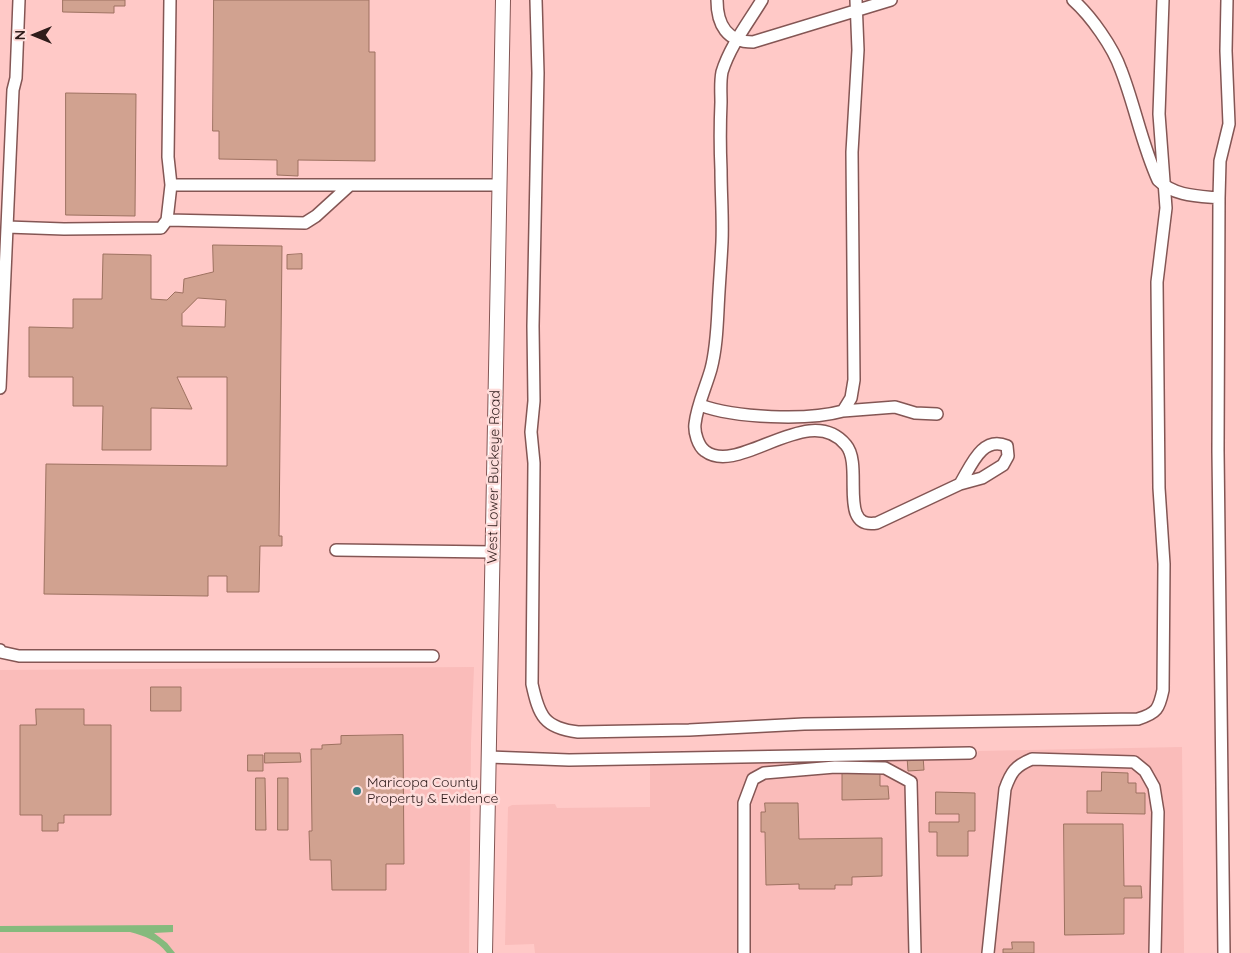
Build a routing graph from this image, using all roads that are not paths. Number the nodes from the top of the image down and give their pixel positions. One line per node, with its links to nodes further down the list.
1 (19, 0): 19 (lane)
2 (170, 0): 14 (lane)
3 (503, 0): 13 (main road, West Lower Buckeye Road)
4 (536, 0): 16 (lane)
5 (717, 0): 12 (lane)
6 (762, 0): 12 (lane)
7 (891, 0): 11 (lane)
8 (1073, 0): 16 (lane)
9 (1163, 0): 16 (lane)
10 (1227, 0): 17 (lane)
11 (856, 5): 12 (lane); 22 (lane)
12 (738, 40): 21 (lane)
13 (499, 184): 15 (lane); 26 (main road, West Lower Buckeye Road)
14 (171, 185): 15 (lane); 18 (lane)
15 (350, 185): 18 (lane)
16 (1164, 186): 17 (lane)
17 (1218, 198): 36 (lane)
18 (167, 220): 19 (lane)
19 (7, 227): 20 (lane)
20 (0, 388)
21 (700, 405): 22 (lane); 24 (lane)
22 (843, 411): 23 (lane)
23 (937, 414)
24 (960, 484)
25 (336, 550): 26 (lane)
26 (493, 552): 30 (main road, West Lower Buckeye Road)
27 (0, 650): 28 (lane)
28 (433, 656)
29 (970, 753): 30 (lane)
30 (489, 757): 31 (main road, West Lower Buckeye Road)
31 (485, 953)
32 (744, 953): 33 (lane)
33 (914, 953)
34 (988, 953): 35 (lane)
35 (1155, 953)
36 (1224, 953)

